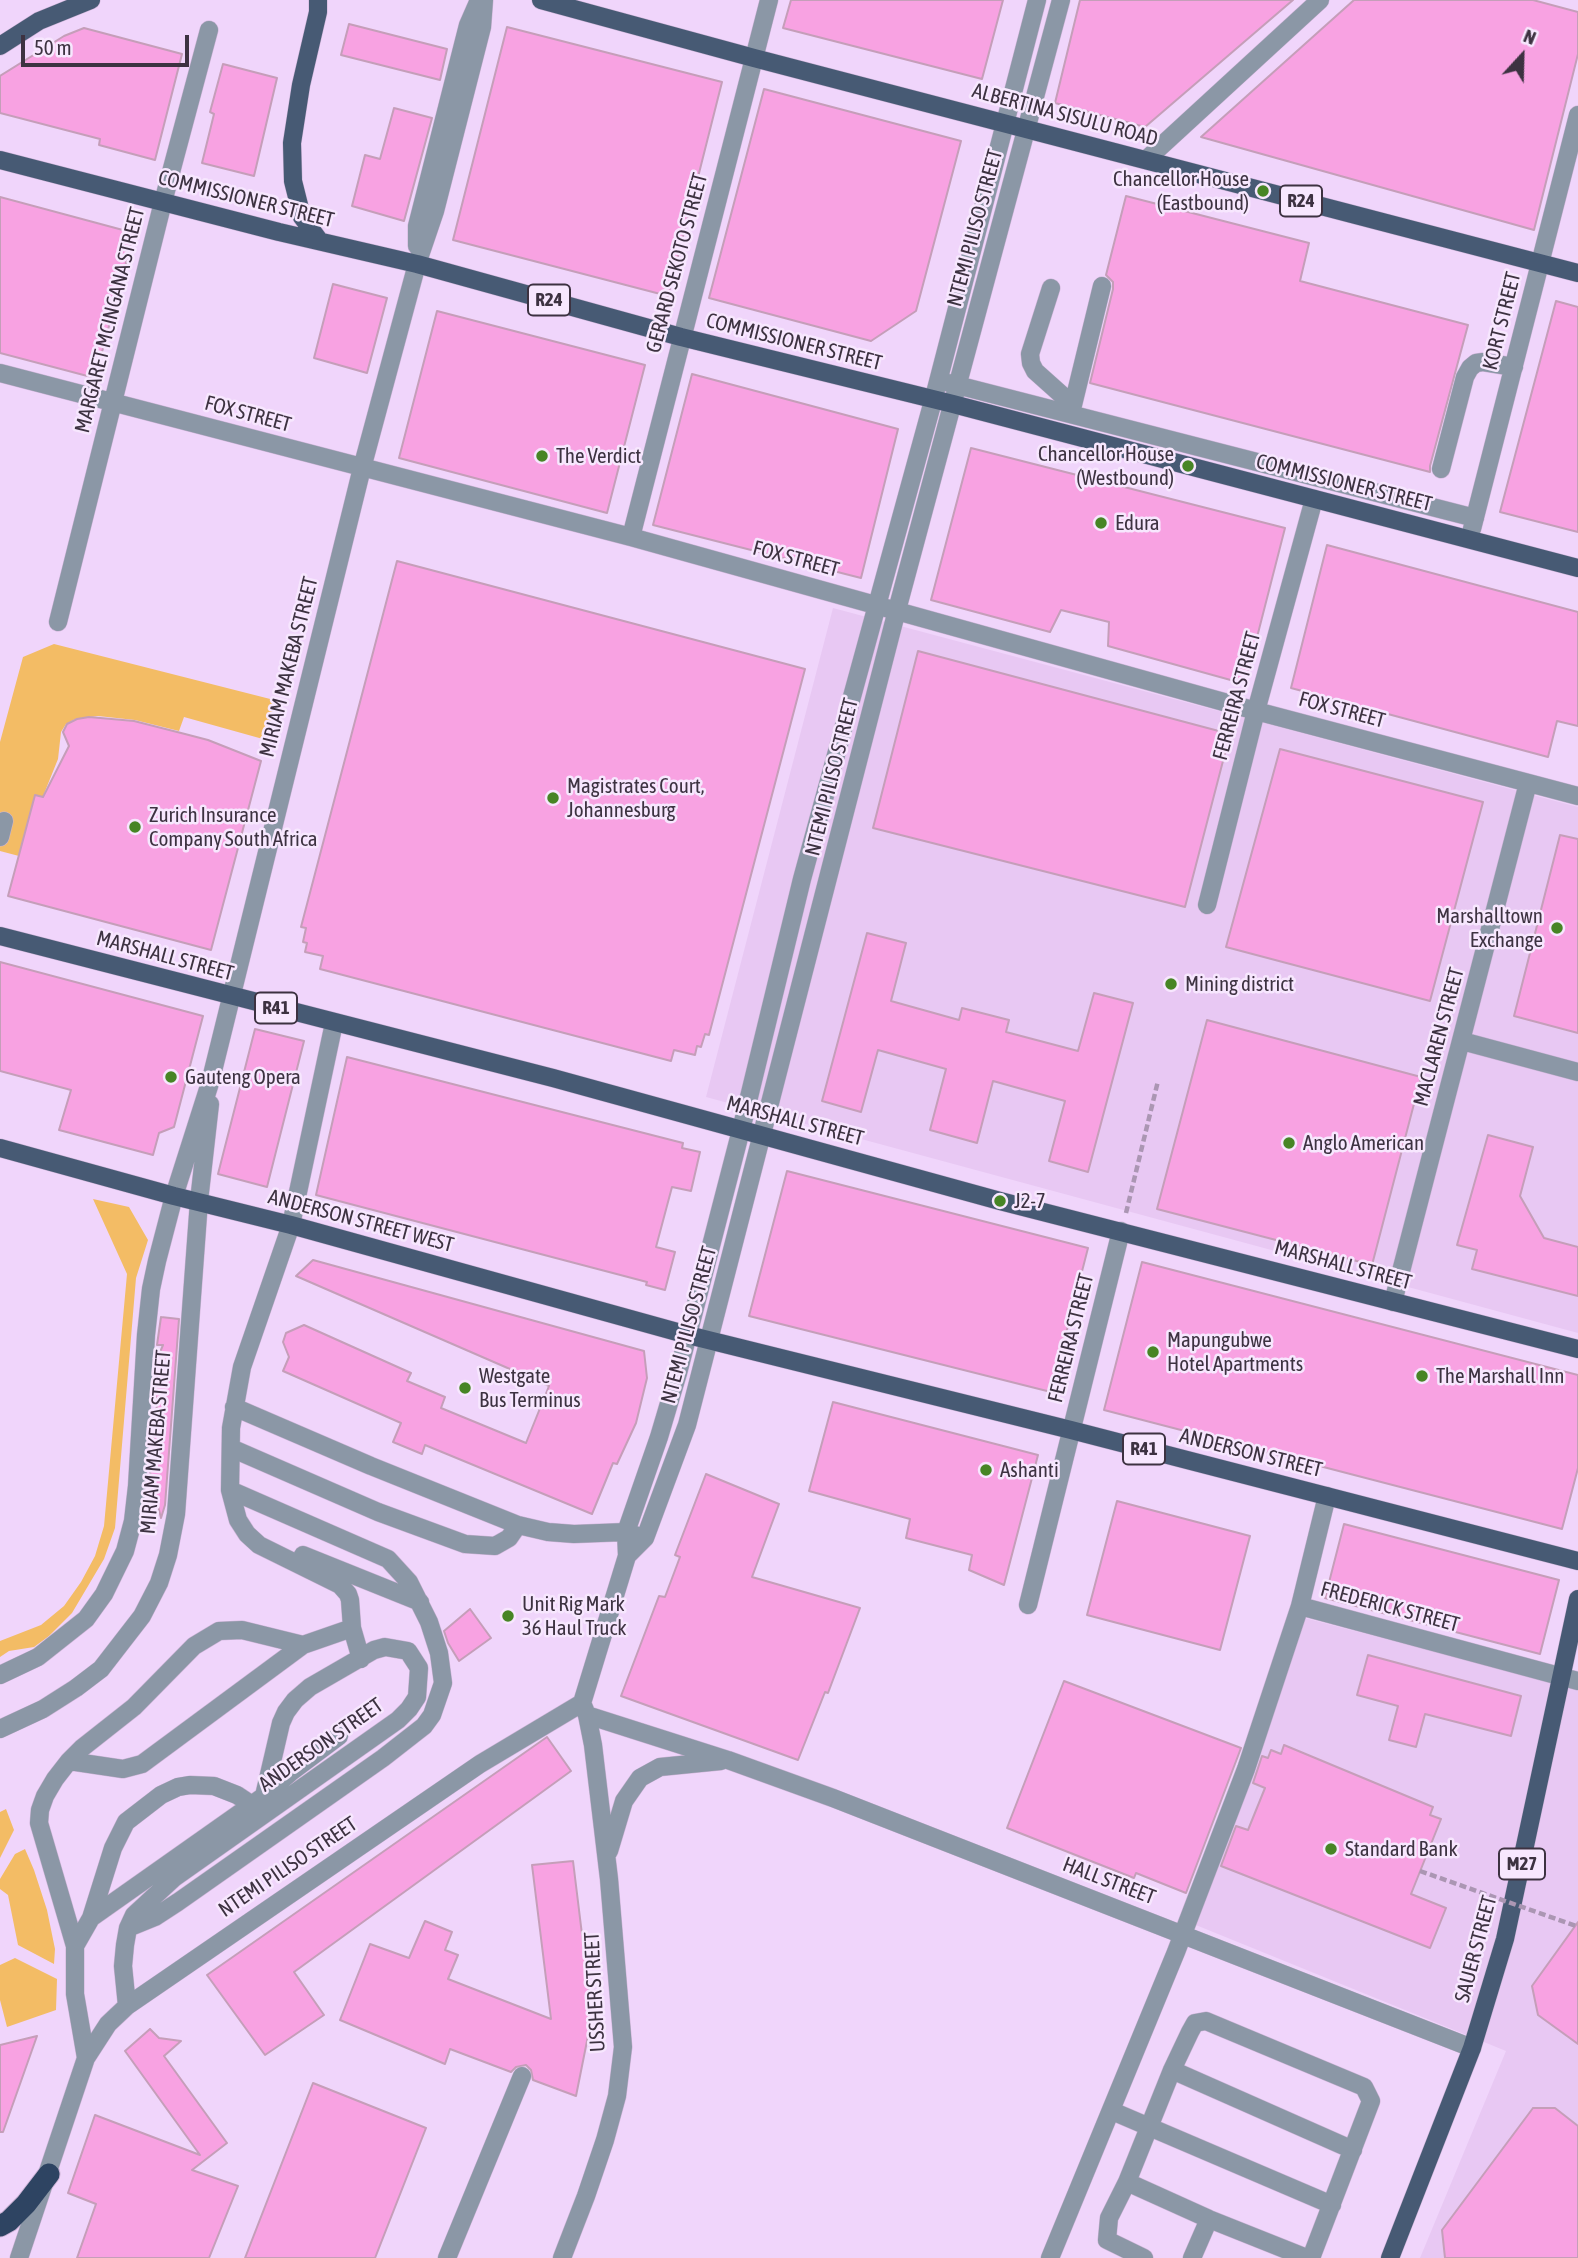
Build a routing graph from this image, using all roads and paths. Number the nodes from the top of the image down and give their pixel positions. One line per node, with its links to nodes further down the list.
1 (91, 0): 11 (main road)
2 (318, 0): 19 (main road)
3 (479, 0): 21 (street, MIRIAM MAKEBA STREET)
4 (484, 0): 21 (street, MIRIAM MAKEBA STREET)
5 (541, 0): 12 (main road, ALBERTINA SISULU ROAD / R24)
6 (769, 0): 12 (street, GERARD SEKOTO STREET)
7 (1037, 0): 14 (street, NTEMI PILISO STREET)
8 (1061, 0): 15 (street, NTEMI PILISO STREET)
9 (1320, 0): 16 (street)
10 (209, 30): 18 (street, MARGARET MCINGANA STREET)
11 (0, 46)
12 (754, 58): 14 (main road, ALBERTINA SISULU ROAD / R24); 25 (street, GERARD SEKOTO STREET)
13 (1578, 115): 20 (street, KORT STREET)
14 (1004, 123): 15 (main road, ALBERTINA SISULU ROAD / R24); 28 (street, NTEMI PILISO STREET)
15 (1025, 128): 16 (main road, ALBERTINA SISULU ROAD / R24); 29 (street, NTEMI PILISO STREET)
16 (1147, 159): 20 (main road, ALBERTINA SISULU ROAD / R24)
17 (0, 160): 18 (main road, COMMISSIONER STREET)
18 (163, 202): 19 (main road, COMMISSIONER STREET); 30 (street, MARGARET MCINGANA STREET)
19 (319, 240): 21 (main road, COMMISSIONER STREET / R24)
20 (1540, 263): 22 (main road, ALBERTINA SISULU ROAD / R24); 26 (street, KORT STREET)
21 (418, 264): 25 (main road, COMMISSIONER STREET / R24); 34 (street, MIRIAM MAKEBA STREET)
22 (1578, 273)
23 (1102, 286): 33 (street)
24 (1051, 288): 33 (street)
25 (681, 337): 31 (main road, COMMISSIONER STREET / R24); 38 (street, GERARD SEKOTO STREET)
26 (1514, 367): 35 (street); 37 (street, KORT STREET)
27 (0, 373): 30 (street, FOX STREET)
28 (938, 381): 29 (street); 31 (street, NTEMI PILISO STREET)
29 (958, 385): 32 (street, NTEMI PILISO STREET); 33 (street)
30 (113, 401): 34 (street, FOX STREET); 43 (street, MARGARET MCINGANA STREET)
31 (933, 401): 32 (main road, COMMISSIONER STREET / R24); 41 (street, NTEMI PILISO STREET)
32 (953, 404): 36 (main road, COMMISSIONER STREET / R24); 42 (street, NTEMI PILISO STREET)
33 (1072, 409): 37 (street)
34 (362, 468): 38 (street, FOX STREET); 49 (street, MIRIAM MAKEBA STREET)
35 (1441, 469)
36 (1314, 499): 39 (main road, COMMISSIONER STREET / R24); 44 (street, FERREIRA STREET)
37 (1475, 518): 39 (street, KORT STREET)
38 (631, 537): 41 (street, FOX STREET)
39 (1469, 538): 40 (main road, COMMISSIONER STREET / R24)
40 (1578, 568)
41 (877, 605): 42 (street, FOX STREET); 55 (street, NTEMI PILISO STREET)
42 (897, 610): 44 (street, FOX STREET); 56 (street, NTEMI PILISO STREET)
43 (58, 622)
44 (1256, 711): 45 (street, FOX STREET); 47 (street, FERREIRA STREET)
45 (1528, 783): 46 (street, FOX STREET); 51 (street, MACLAREN STREET)
46 (1578, 796)
47 (1207, 905)
48 (0, 936): 49 (main road, MARSHALL STREET / R41)
49 (230, 996): 50 (main road, MARSHALL STREET / R41); 54 (street, MIRIAM MAKEBA STREET)
50 (334, 1023): 55 (main road, MARSHALL STREET / R41); 60 (street)
51 (1462, 1041): 52 (street); 62 (street, MACLAREN STREET)
52 (1578, 1072)
53 (1158, 1081): 61 (path)
54 (210, 1083): 58 (street, MIRIAM MAKEBA STREET); 59 (street, MIRIAM MAKEBA STREET)
55 (741, 1129): 56 (main road, MARSHALL STREET / R41); 63 (street, NTEMI PILISO STREET)
56 (761, 1135): 61 (main road, MARSHALL STREET / R41); 64 (street, NTEMI PILISO STREET)
57 (0, 1148): 58 (main road, ANDERSON STREET WEST / R41)
58 (174, 1196): 59 (main road, ANDERSON STREET WEST / R41); 84 (street, MIRIAM MAKEBA STREET)
59 (199, 1201): 60 (main road, ANDERSON STREET WEST / R41); 88 (street, MIRIAM MAKEBA STREET)
60 (291, 1225): 63 (main road, ANDERSON STREET WEST / R41); 66 (street)
61 (1121, 1231): 62 (main road, MARSHALL STREET / R41); 67 (street, FERREIRA STREET)
62 (1393, 1302): 65 (main road, MARSHALL STREET / R41)
63 (688, 1335): 64 (main road, ANDERSON STREET WEST / R41); 72 (street, NTEMI PILISO STREET)
64 (709, 1340): 67 (main road, ANDERSON STREET / R41); 74 (street, NTEMI PILISO STREET)
65 (1578, 1349)
66 (234, 1407): 68 (street); 71 (street)
67 (1070, 1430): 70 (main road, ANDERSON STREET / R41); 79 (street, FERREIRA STREET)
68 (231, 1448): 69 (street); 71 (street)
69 (230, 1490): 73 (street); 78 (street)
70 (1327, 1496): 76 (main road, ANDERSON STREET / R41); 80 (street, FREDERICK STREET)
71 (518, 1525): 72 (street)
72 (626, 1532): 74 (street); 75 (street, NTEMI PILISO STREET)
73 (247, 1534): 78 (street); 81 (street)
74 (645, 1538): 75 (street, NTEMI PILISO STREET)
75 (627, 1556): 87 (street, NTEMI PILISO STREET)
76 (1578, 1561)
77 (1578, 1599): 85 (main road, SAUER STREET / M27)
78 (420, 1602): 97 (street)
79 (1028, 1605)
80 (1300, 1606): 85 (street, FREDERICK STREET); 98 (street)
81 (352, 1629): 82 (street); 83 (street)
82 (303, 1645): 91 (street); 91 (street)
83 (361, 1659): 92 (street, ANDERSON STREET); 97 (street, ANDERSON STREET)
84 (0, 1675)
85 (1560, 1677): 86 (street, FREDERICK STREET); 101 (main road, SAUER STREET / M27)
86 (1578, 1681)
87 (584, 1709): 90 (street, HALL STREET); 93 (street, USSHER STREET); 100 (street, NTEMI PILISO STREET)
88 (0, 1729)
89 (339, 1736): 92 (street, ANDERSON STREET)
90 (728, 1760): 93 (street, HALL STREET); 98 (street, HALL STREET)
91 (69, 1761): 99 (street)
92 (258, 1801): 95 (street, ANDERSON STREET); 95 (street, ANDERSON STREET)
93 (607, 1858): 116 (street, USSHER STREET)
94 (1420, 1871): 96 (path, bridge)
95 (91, 1918): 99 (street, ANDERSON STREET)
96 (1576, 1926)
97 (128, 1928): 100 (street)
98 (1182, 1934): 101 (street, HALL STREET); 105 (street)
99 (75, 1946): 102 (street, ANDERSON STREET)
100 (127, 2006): 102 (street, NTEMI PILISO STREET)
101 (1472, 2048): 113 (main road, SAUER STREET / M27)
102 (86, 2058): 108 (street, NTEMI PILISO STREET)
103 (1172, 2070): 106 (street); 107 (street); 107 (street)
104 (523, 2076): 115 (street)
105 (1112, 2111): 106 (street); 117 (street)
106 (1150, 2127): 109 (street); 110 (street)
107 (1353, 2150): 110 (street)
108 (49, 2174): 112 (highway); 114 (street, NTEMI PILISO STREET)
109 (1127, 2182): 111 (street); 118 (street)
110 (1332, 2205): 120 (street)
111 (1209, 2219): 119 (street); 120 (street)
112 (0, 2226)
113 (1394, 2256)
114 (19, 2258)
115 (447, 2258)
116 (562, 2258)
117 (1050, 2258)
118 (1144, 2258)
119 (1192, 2258)
120 (1309, 2258)

